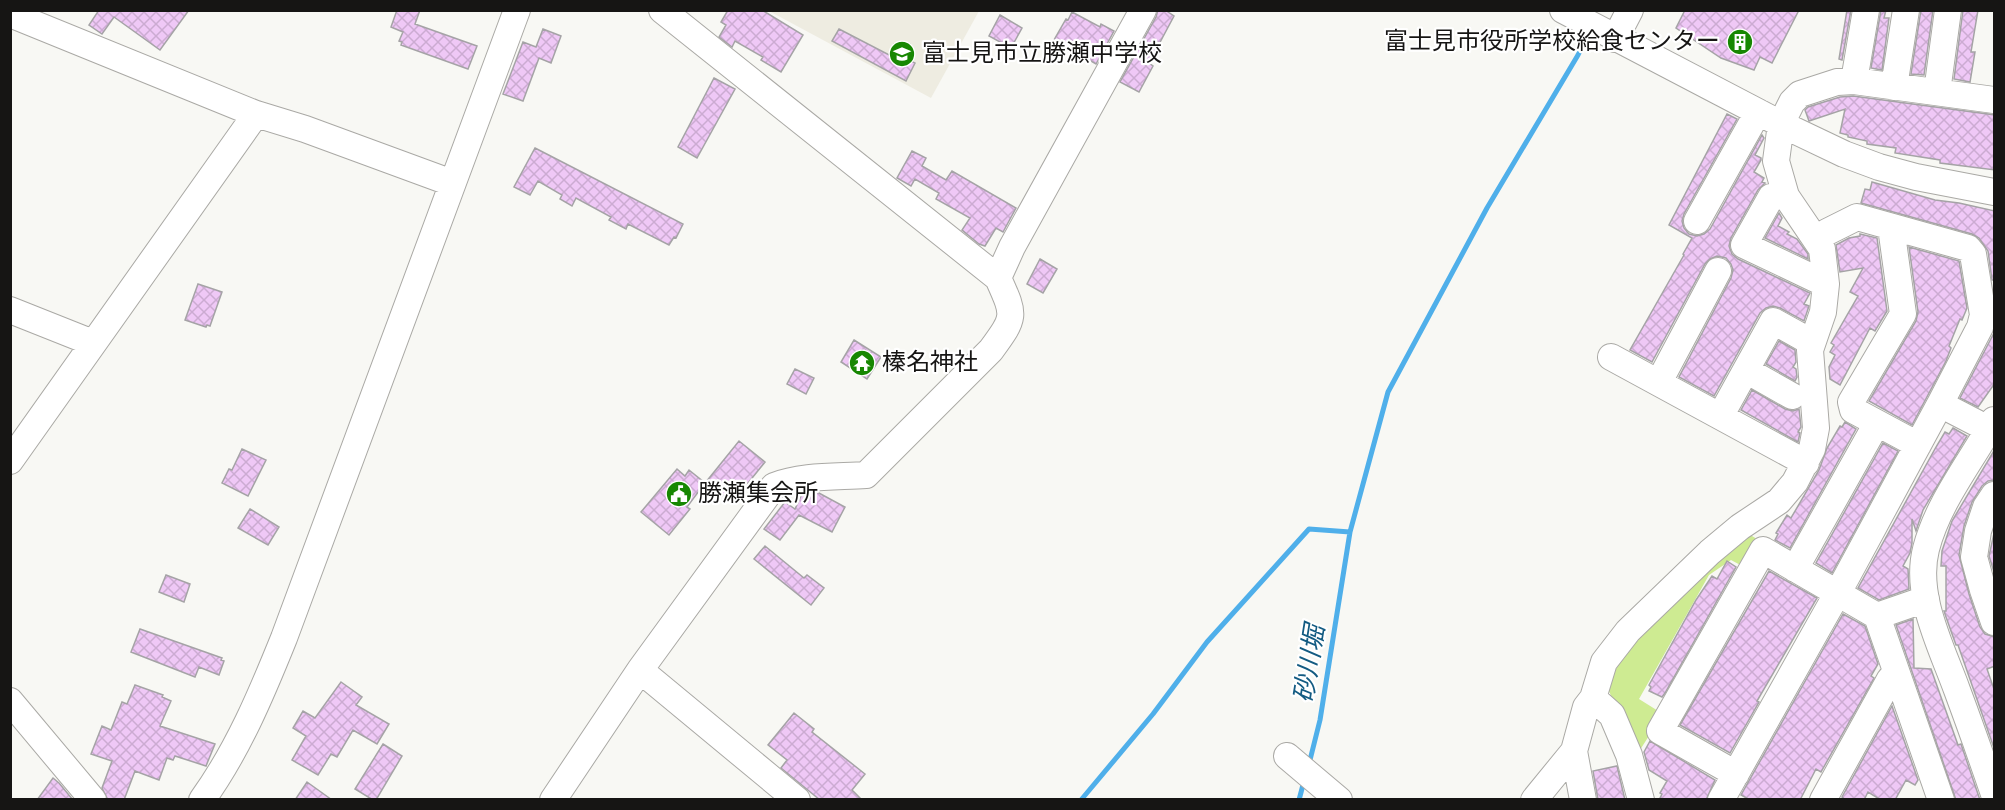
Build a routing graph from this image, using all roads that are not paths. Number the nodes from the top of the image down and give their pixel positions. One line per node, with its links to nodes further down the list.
1 (517, 10): 18 (street)
2 (662, 10): 25 (street)
3 (1143, 10): 25 (street)
4 (1630, 10): 10 (street)
5 (1866, 10): 11 (street)
6 (1906, 10): 12 (street)
7 (1948, 10): 13 (street)
8 (1563, 11): 10 (street)
9 (10, 14): 16 (street)
10 (1610, 35): 15 (street)
11 (1854, 81): 12 (street); 17 (street)
12 (1894, 87): 13 (street)
13 (1937, 92): 14 (street)
14 (1995, 100)
15 (1758, 112): 17 (street); 21 (street)
16 (256, 114): 18 (street); 29 (street)
17 (1781, 124): 19 (street); 20 (street)
18 (452, 183): 59 (street)
19 (1995, 192)
20 (1786, 196): 26 (street); 26 (street)
21 (1697, 221)
22 (1891, 227): 23 (street); 34 (street); 36 (street)
23 (1827, 232)
24 (1718, 272): 32 (street)
25 (998, 278): 47 (street)
26 (1826, 284): 28 (street)
27 (10, 310): 29 (street)
28 (1811, 342): 31 (street); 40 (street)
29 (93, 343): 39 (street)
30 (1611, 357): 32 (street)
31 (1746, 370): 33 (street); 35 (street)
32 (1659, 382): 35 (street)
33 (1792, 396)
34 (1940, 404): 37 (street); 38 (street)
35 (1721, 415): 40 (street)
36 (1877, 423): 38 (street); 42 (street)
37 (1993, 427): 44 (street)
38 (1918, 445): 43 (street)
39 (10, 461)
40 (1806, 463): 49 (street)
41 (1995, 495): 46 (street)
42 (1795, 569): 43 (street); 54 (street)
43 (1838, 593): 45 (street); 54 (street)
44 (1926, 599): 45 (street); 51 (street)
45 (1877, 616): 48 (street)
46 (1995, 622)
47 (640, 670): 60 (street); 61 (street)
48 (1898, 676): 55 (street); 66 (street)
49 (1593, 698): 52 (street); 64 (street)
50 (10, 701): 58 (street)
51 (1985, 740): 56 (street)
52 (1574, 751): 62 (street); 63 (street)
53 (1287, 756): 57 (street)
54 (1736, 774): 65 (street)
55 (1932, 794)
56 (1995, 794)
57 (1333, 795)
58 (93, 800)
59 (202, 800)
60 (553, 800)
61 (797, 800)
62 (1534, 800)
63 (1583, 800)
64 (1641, 800)
65 (1721, 800)
66 (1823, 800)

